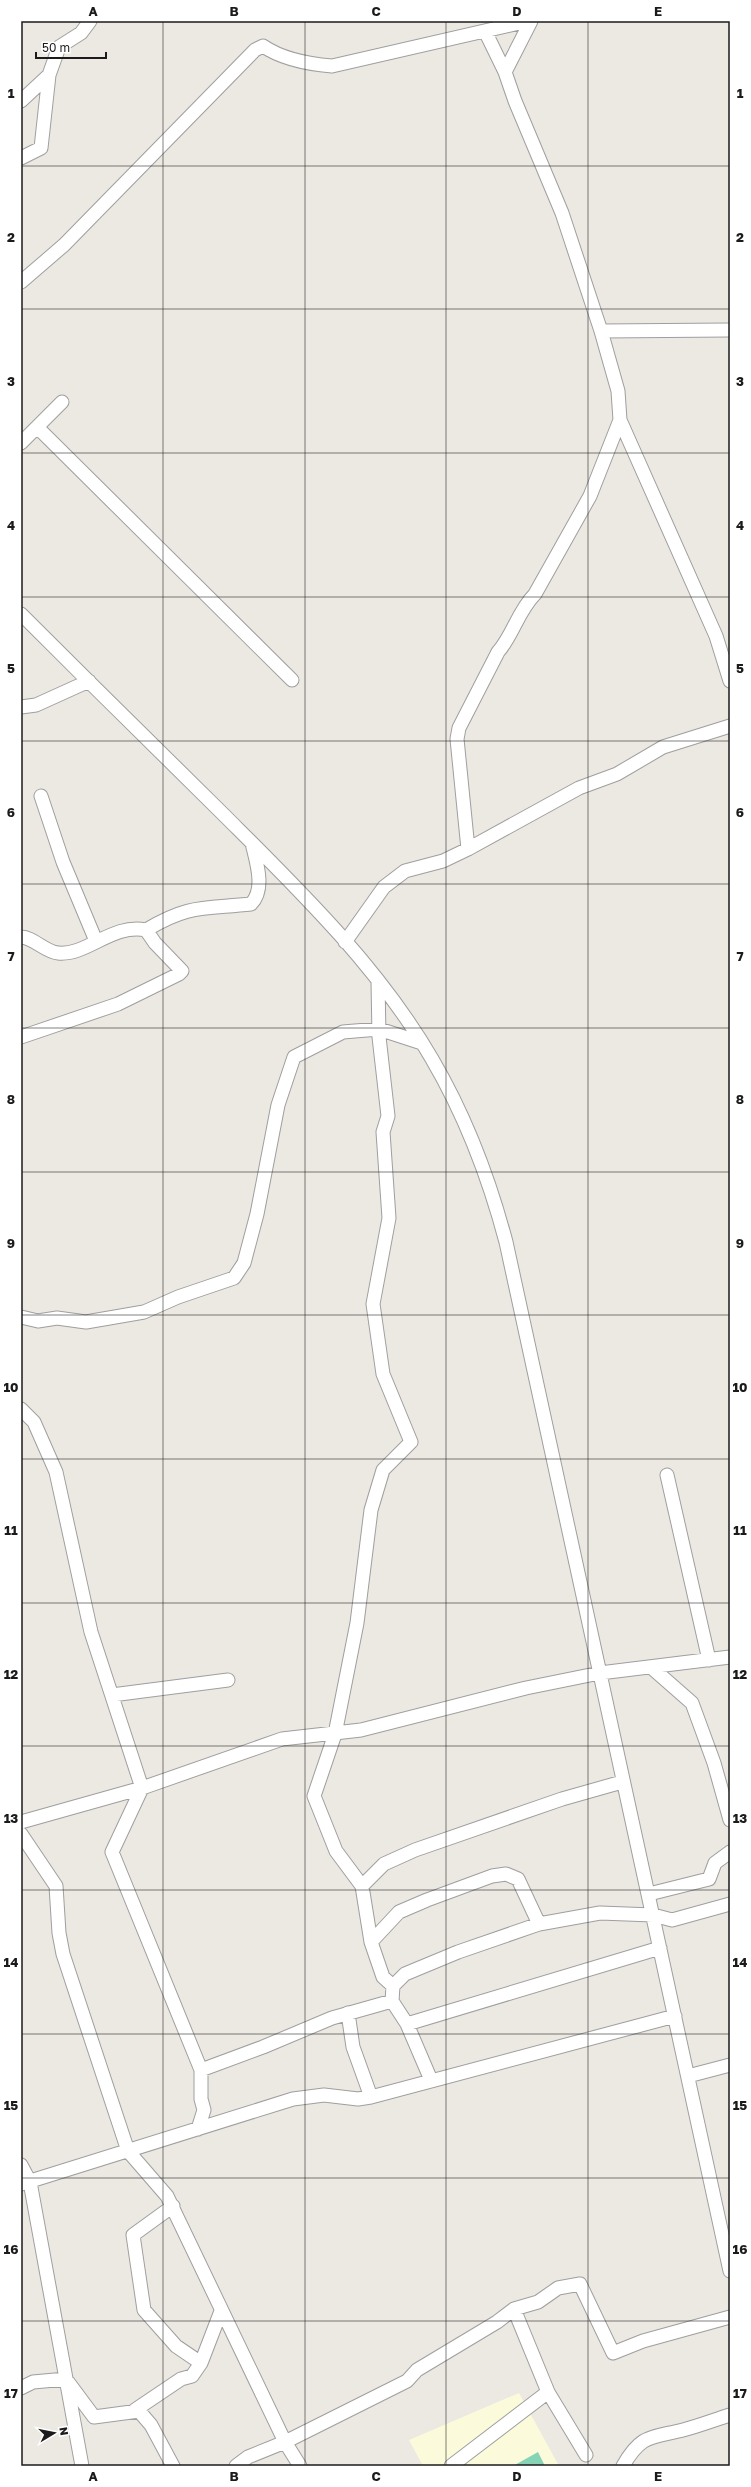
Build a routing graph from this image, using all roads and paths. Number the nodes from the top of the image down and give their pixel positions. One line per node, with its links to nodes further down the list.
1 (90, 21): 5 (street)
2 (529, 21): 3 (street); 4 (street)
3 (485, 31): 4 (street); 8 (street)
4 (504, 72): 10 (street)
5 (49, 75): 6 (street); 7 (street)
6 (21, 101)
7 (21, 158)
8 (21, 282)
9 (730, 330): 10 (street)
10 (602, 331): 12 (street)
11 (62, 402): 13 (street)
12 (620, 420): 18 (street); 23 (street)
13 (38, 427): 14 (street); 16 (street)
14 (21, 443)
15 (21, 614): 17 (street)
16 (292, 680)
17 (89, 681): 19 (street); 22 (street)
18 (730, 681)
19 (21, 707)
20 (730, 726): 23 (street)
21 (41, 796): 26 (street)
22 (252, 843): 24 (street); 27 (street)
23 (468, 850): 27 (street)
24 (146, 930): 26 (street); 30 (street)
25 (21, 937): 26 (street)
26 (96, 941)
27 (345, 942): 28 (street)
28 (378, 981): 29 (street); 31 (street)
29 (379, 1029): 31 (street); 32 (street); 41 (street)
30 (21, 1037)
31 (422, 1043): 38 (street)
32 (21, 1317)
33 (21, 1409): 40 (street)
34 (667, 1475): 36 (street)
35 (730, 1657): 36 (street)
36 (709, 1660): 37 (street)
37 (650, 1667): 38 (street); 44 (street)
38 (600, 1673): 41 (street); 42 (street)
39 (228, 1680): 40 (street)
40 (112, 1695): 43 (street)
41 (335, 1734): 43 (street); 48 (street)
42 (622, 1782): 48 (street); 49 (street)
43 (142, 1788): 45 (street); 61 (street)
44 (730, 1820)
45 (21, 1822)
46 (21, 1834): 66 (street)
47 (730, 1852): 49 (street)
48 (362, 1886): 53 (street)
49 (649, 1894): 51 (street)
50 (730, 1904): 51 (street)
51 (653, 1915): 52 (street); 54 (street)
52 (539, 1924): 53 (street); 55 (street)
53 (370, 1942): 55 (street)
54 (660, 1948): 58 (street); 59 (street)
55 (393, 1986): 56 (street)
56 (392, 2001): 57 (street); 59 (street)
57 (348, 2013): 61 (street); 64 (street)
58 (674, 2016): 62 (street); 63 (street)
59 (407, 2024): 63 (street)
60 (730, 2066): 62 (street)
61 (201, 2070): 65 (street)
62 (688, 2076): 70 (street)
63 (431, 2080): 64 (street)
64 (371, 2097): 65 (street)
65 (198, 2129): 66 (street)
66 (128, 2151): 68 (street); 69 (street)
67 (21, 2164): 68 (street)
68 (25, 2183): 75 (street)
69 (173, 2206): 72 (street); 74 (street)
70 (730, 2266)
71 (514, 2309): 73 (street); 77 (street); 80 (street)
72 (221, 2311): 74 (street); 80 (street)
73 (730, 2317)
74 (201, 2363): 78 (street)
75 (66, 2379): 76 (street); 78 (street); 82 (street)
76 (21, 2388)
77 (548, 2392): 81 (street); 86 (street)
78 (135, 2410): 83 (street)
79 (730, 2415): 87 (street)
80 (285, 2442): 84 (street); 85 (street)
81 (586, 2455)
82 (82, 2466)
83 (173, 2466)
84 (236, 2466)
85 (300, 2466)
86 (451, 2466)
87 (624, 2466)

